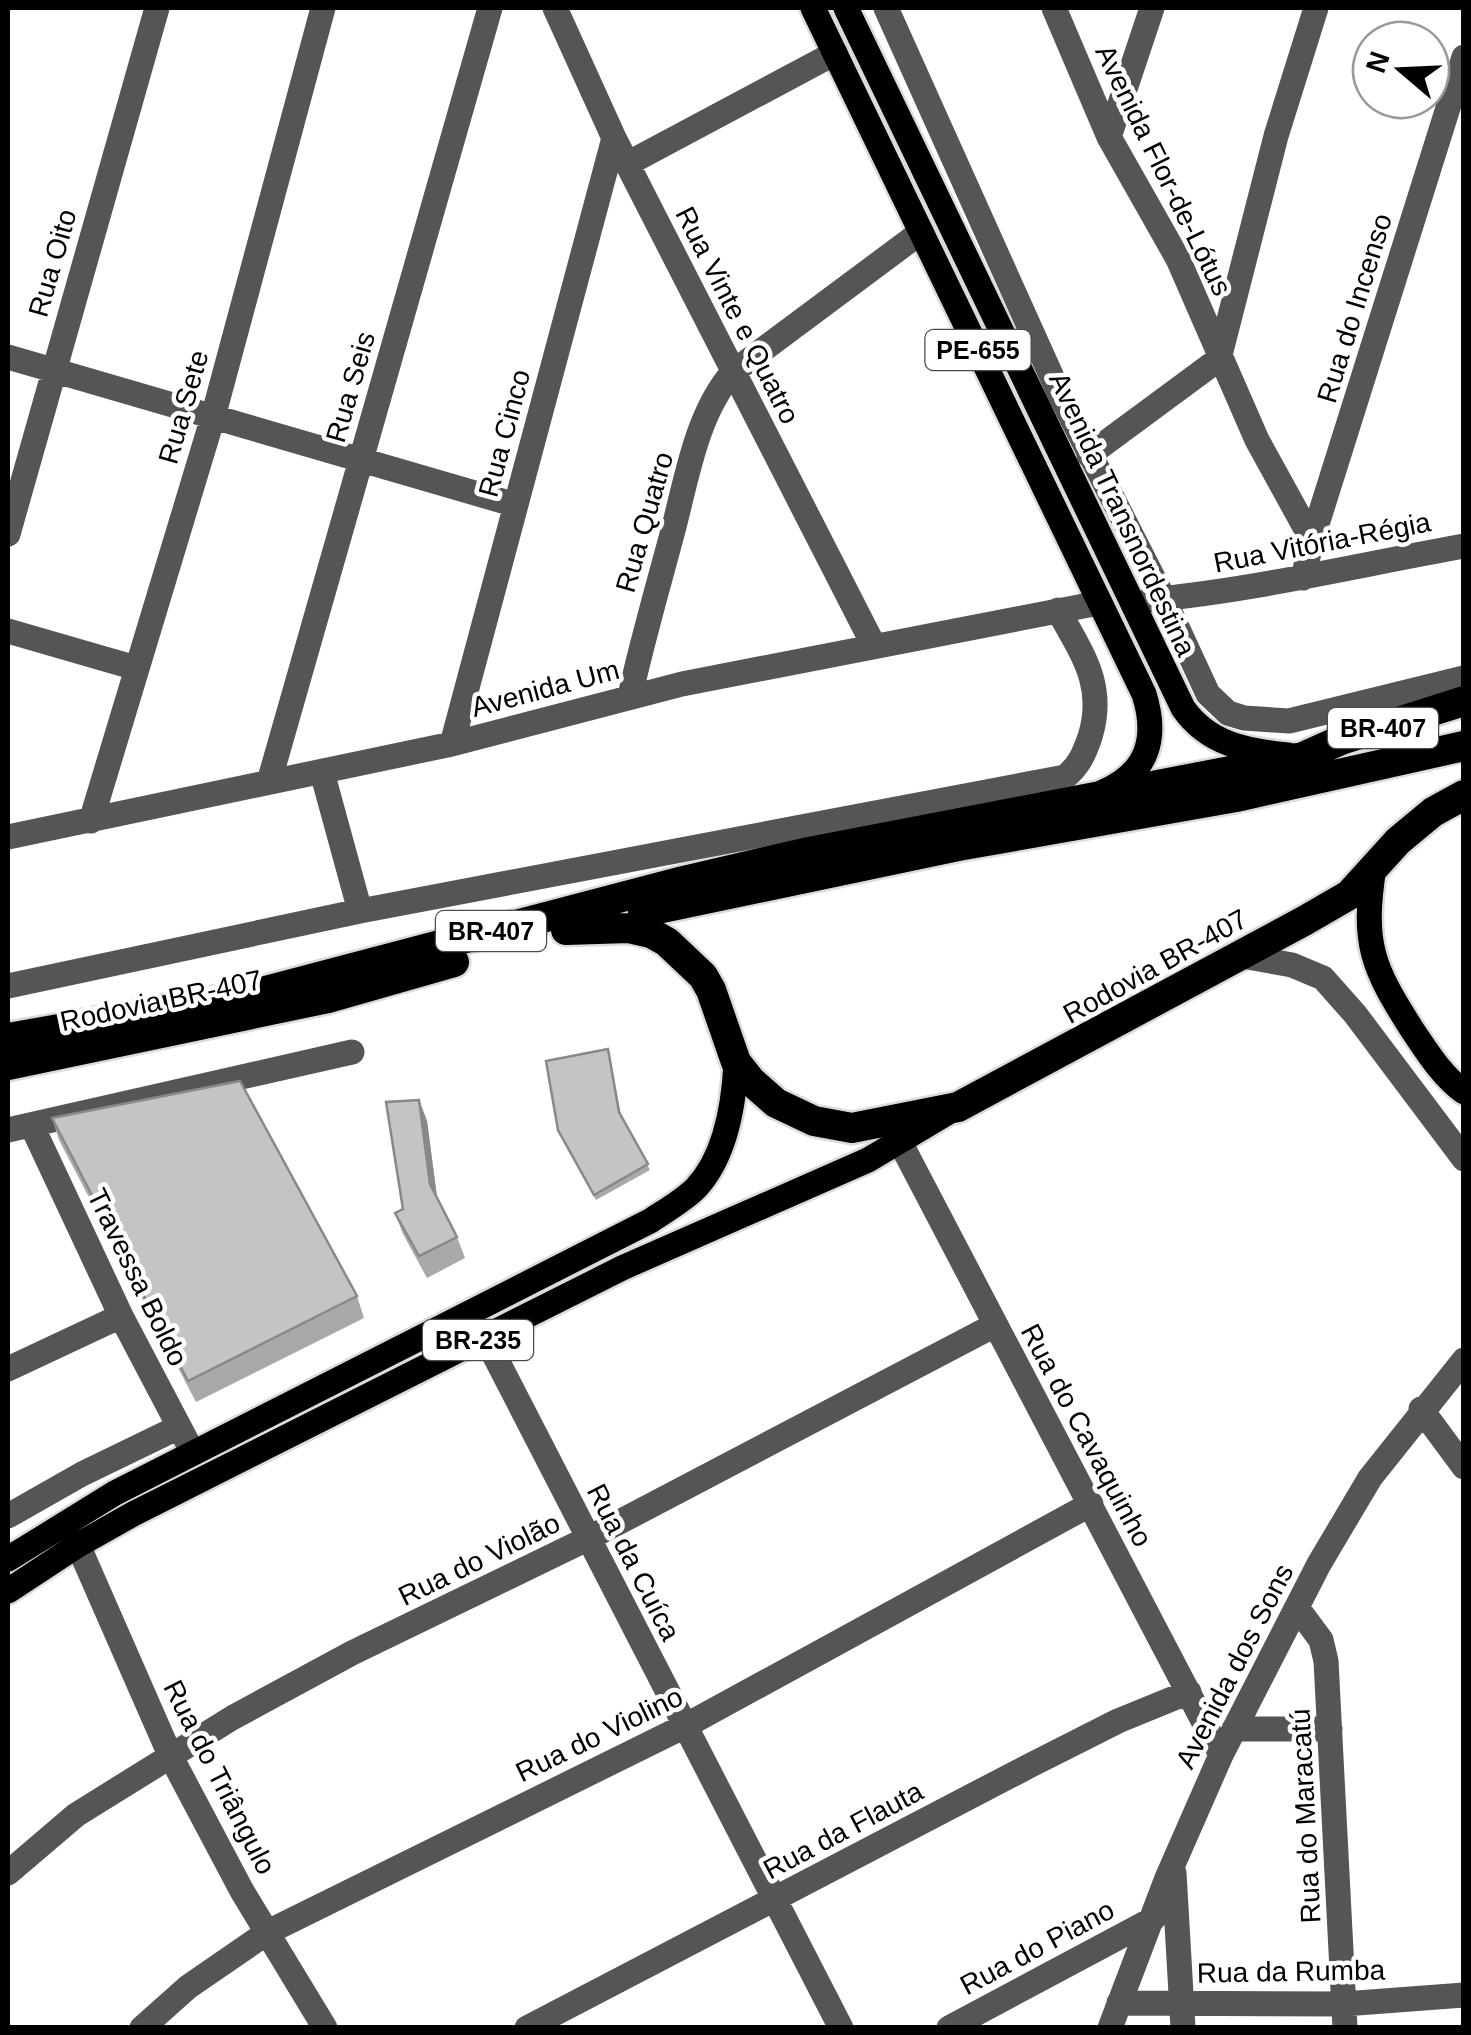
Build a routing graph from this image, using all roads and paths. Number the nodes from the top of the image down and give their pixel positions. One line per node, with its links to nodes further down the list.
1 (157, 8): 19 (street, Rua Oito)
2 (323, 8): 21 (street, Rua Sete)
3 (490, 8): 23 (street, Rua Seis)
4 (555, 8): 13 (street, Rua Vinte e Quatro)
5 (846, 8): 31 (main road, Avenida Transnordestina / PE-655)
6 (886, 8): 22 (street, Avenida Transnordestina)
7 (1054, 8): 14 (street, Avenida Flor-de-Lótus)
8 (1152, 8): 14 (street)
9 (1316, 8): 18 (street)
10 (812, 12): 11 (main road, Avenida Transnordestina / PE-655)
11 (834, 53): 15 (street); 16 (main road, Avenida Transnordestina / PE-655)
12 (1464, 57): 26 (street, Rua do Incenso)
13 (614, 138): 15 (street, Rua Vinte e Quatro); 24 (street, Rua Cinco)
14 (1109, 138): 18 (street, Avenida Flor-de-Lótus)
15 (627, 164): 20 (street, Rua Vinte e Quatro)
16 (921, 232): 20 (street); 30 (main road, Avenida Transnordestina / PE-655)
17 (8, 358): 19 (street)
18 (1219, 359): 22 (street); 26 (street, Avenida Flor-de-Lótus)
19 (53, 370): 21 (street); 25 (street, Rua Oito)
20 (733, 372): 34 (street, Rua Vinte e Quatro); 37 (street, Rua Quatro)
21 (213, 417): 23 (street); 35 (street, Rua Sete)
22 (1090, 455): 29 (street, Avenida Transnordestina)
23 (360, 460): 24 (street); 43 (street, Rua Seis)
24 (516, 504): 39 (street, Rua Cinco)
25 (8, 534)
26 (1312, 540): 28 (street, Rua do Incenso)
27 (1464, 546): 28 (street, Rua Vitória-Régia)
28 (1303, 578): 29 (street, Rua Vitória-Régia)
29 (1164, 599): 31 (street, Rua Vitória-Régia); 36 (street, Avenida Transnordestina)
30 (1099, 602): 32 (street, Avenida Um); 45 (main road, Avenida Transnordestina / PE-655)
31 (1131, 602): 41 (main road, Avenida Transnordestina / PE-655)
32 (1058, 610): 34 (street, Avenida Um); 46 (street)
33 (8, 631): 35 (street)
34 (874, 646): 37 (street, Avenida Um)
35 (136, 668): 47 (street, Rua Sete)
36 (1464, 678)
37 (630, 696): 39 (street, Avenida Um)
38 (1464, 702): 41 (highway, BR-407)
39 (452, 744): 42 (street, Avenida Um)
40 (1464, 746): 51 (highway)
41 (1303, 757): 45 (highway, BR-407)
42 (322, 772): 43 (street, Avenida Um); 50 (street)
43 (268, 782): 47 (street, Avenida Um)
44 (1464, 794): 49 (highway, Rodovia BR-407)
45 (1084, 800): 46 (highway, BR-407)
46 (972, 810): 50 (street); 54 (highway, BR-407)
47 (91, 821): 48 (street, Avenida Um)
48 (8, 836)
49 (1374, 868): 52 (highway, Rodovia BR-407); 58 (main road)
50 (360, 911): 53 (street)
51 (566, 930): 56 (highway); 57 (highway, Rodovia BR-407)
52 (1242, 956): 59 (highway, Rodovia BR-407); 62 (street)
53 (8, 986)
54 (8, 1038)
55 (352, 1052): 60 (street)
56 (736, 1062): 59 (highway, Rodovia BR-407); 70 (main road, BR-235 / BR-235)
57 (8, 1065)
58 (1464, 1092)
59 (958, 1106): 61 (main road, BR-235 / BR-235)
60 (20, 1128): 63 (street, Travessa Boldo)
61 (900, 1142): 64 (street, Rua do Cavaquinho); 65 (main road, BR-235 / BR-235)
62 (1464, 1159)
63 (120, 1316): 67 (street); 69 (street, Travessa Boldo)
64 (995, 1325): 72 (street, Rua do Cavaquinho); 74 (street, Rua do Violão)
65 (484, 1337): 74 (street, Rua da Cuíca); 75 (main road, BR-235 / BR-235)
66 (1464, 1360): 68 (street, Avenida dos Sons)
67 (8, 1369)
68 (1421, 1410): 71 (street); 78 (street, Avenida dos Sons)
69 (179, 1427): 70 (street, Travessa Boldo); 73 (street)
70 (193, 1453): 76 (main road, BR-235 / BR-235)
71 (1464, 1467)
72 (1091, 1504): 79 (street, Rua do Cavaquinho); 80 (street, Rua do Violino)
73 (8, 1516)
74 (590, 1538): 80 (street, Rua da Cuíca); 83 (street, Rua do Violão)
75 (78, 1545): 77 (main road, BR-235 / BR-235); 83 (street, Rua do Triângulo)
76 (8, 1560)
77 (8, 1591)
78 (1298, 1609): 81 (street, Avenida dos Sons); 82 (street, Rua do Maracatú)
79 (1189, 1692): 84 (street, Rua do Cavaquinho); 87 (street, Rua da Flauta)
80 (685, 1726): 87 (street, Rua da Cuíca); 89 (street, Rua do Violino)
81 (1234, 1729): 82 (street); 84 (street, Avenida dos Sons)
82 (1330, 1729): 93 (street, Rua do Maracatú)
83 (170, 1755): 86 (street, Rua do Violão); 89 (street, Rua do Triângulo)
84 (1221, 1756): 85 (street, Avenida dos Sons)
85 (1173, 1864): 88 (street, Avenida dos Sons); 92 (street)
86 (8, 1873)
87 (776, 1899): 96 (street, Rua da Flauta); 97 (street, Rua da Cuíca)
88 (1153, 1919): 91 (street, Avenida dos Sons); 98 (street, Rua do Piano)
89 (268, 1932): 94 (street, Rua do Violino); 95 (street, Rua do Triângulo)
90 (1464, 1995): 93 (street, Rua da Rumba)
91 (1114, 2015): 92 (street, Rua da Rumba)
92 (1183, 2015): 93 (street, Rua da Rumba)
93 (1344, 2016)
94 (142, 2028)
95 (325, 2028)
96 (528, 2028)
97 (842, 2028)
98 (950, 2028)

